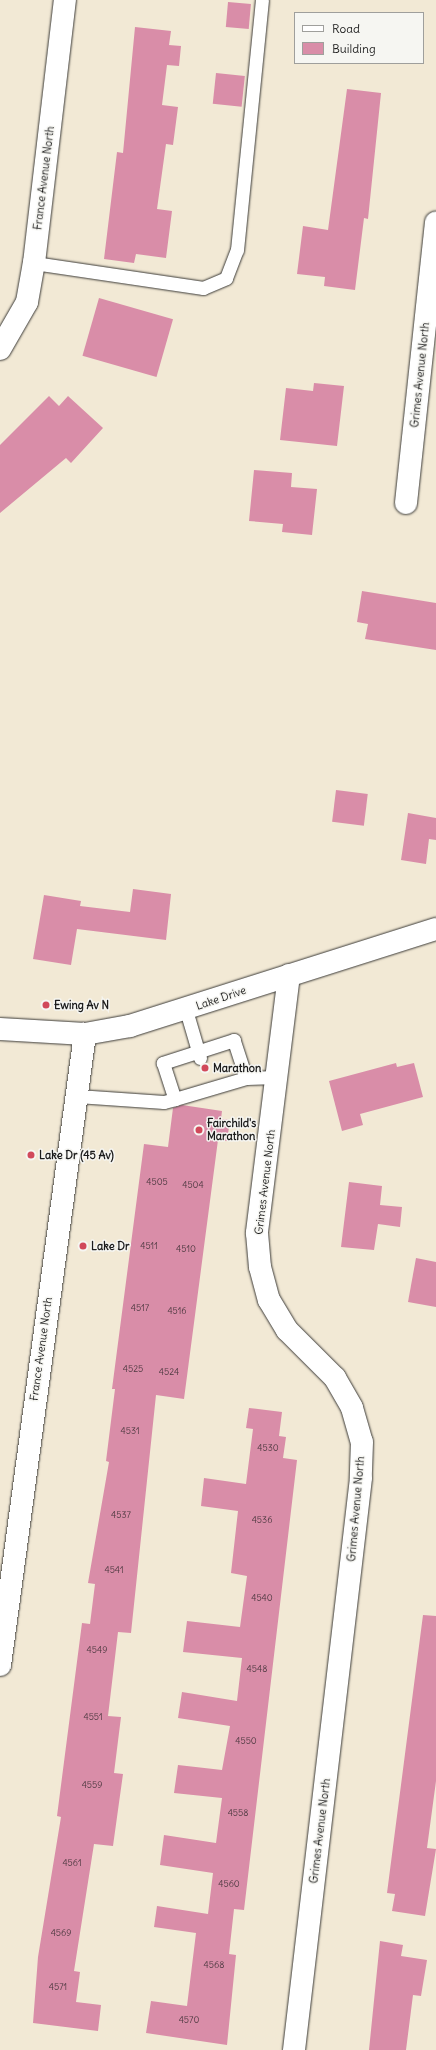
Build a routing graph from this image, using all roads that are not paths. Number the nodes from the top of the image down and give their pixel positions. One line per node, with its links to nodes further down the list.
1 (65, 0): 4 (street, France Avenue North)
2 (262, 0): 4 (lane)
3 (436, 223): 6 (street, Grimes Avenue North)
4 (34, 263): 5 (street, France Avenue North)
5 (0, 349)
6 (406, 503)
7 (436, 928): 8 (street, Lake Drive)
8 (289, 975): 9 (street, Lake Drive); 13 (street, Grimes Avenue North)
9 (186, 1010): 11 (street, Lake Drive); 12 (lane)
10 (0, 1029): 11 (street, Lake Drive)
11 (85, 1034): 15 (street, France Avenue North)
12 (199, 1055): 14 (lane); 16 (lane)
13 (277, 1077): 14 (lane); 18 (street, Grimes Avenue North)
14 (246, 1078): 16 (lane)
15 (77, 1096): 16 (lane); 17 (street, France Avenue North)
16 (175, 1100)
17 (0, 1665)
18 (294, 2050)

